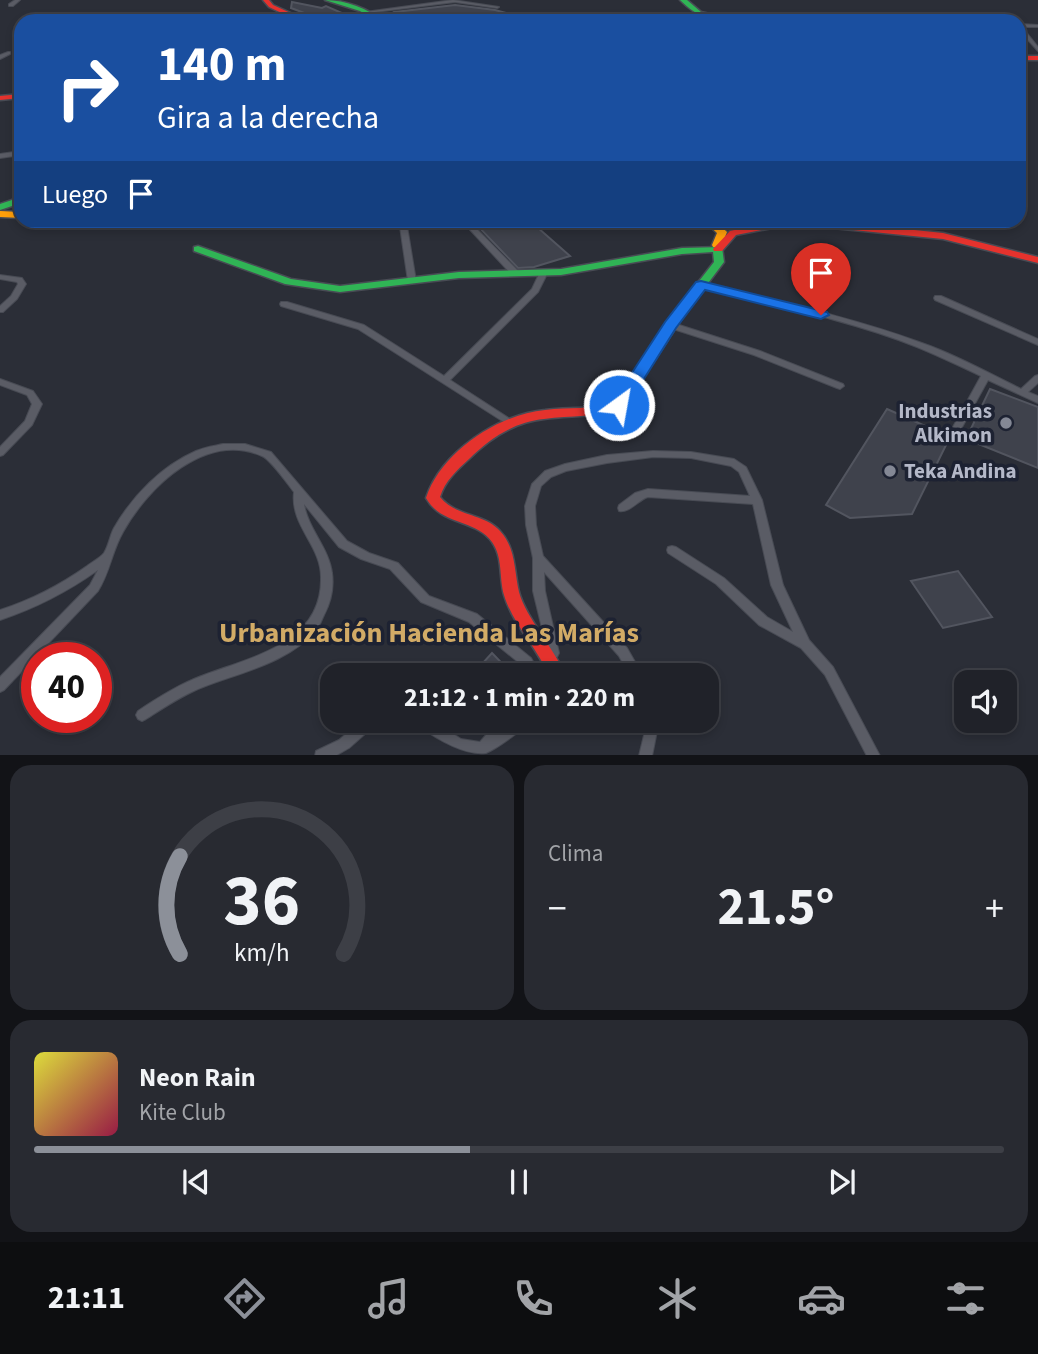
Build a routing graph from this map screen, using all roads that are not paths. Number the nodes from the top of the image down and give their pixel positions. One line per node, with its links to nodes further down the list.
1 (18, 0): 5 (street)
2 (266, 0): 8 (street)
3 (328, 0): 7 (street)
4 (683, 0): 10 (street)
5 (11, 5)
6 (497, 7): 7 (street)
7 (367, 12): 9 (street)
8 (289, 14)
9 (370, 14)
10 (700, 14)
11 (1026, 36): 12 (street)
12 (1029, 40): 13 (street); 14 (street)
13 (1038, 40)
14 (1038, 50)
15 (8, 52): 16 (street)
16 (0, 57)
17 (403, 228): 28 (street)
18 (472, 228): 25 (street)
19 (717, 228): 23 (street)
20 (758, 228): 23 (street)
21 (862, 228): 24 (street)
22 (198, 249): 28 (street)
23 (718, 249): 26 (street); 29 (street)
24 (1038, 260)
25 (515, 273): 26 (street); 28 (street)
26 (543, 274): 37 (street)
27 (0, 277): 32 (street)
28 (412, 281)
29 (701, 285): 33 (street); 35 (street)
30 (938, 298): 34 (street)
31 (284, 304): 37 (street)
32 (0, 310)
33 (670, 326): 39 (street); 42 (street)
34 (1038, 342)
35 (986, 375): 40 (street); 43 (street)
36 (1038, 378): 40 (street)
37 (444, 381): 42 (street)
38 (0, 382): 44 (street)
39 (840, 386)
40 (1022, 393): 41 (street)
41 (1038, 400)
42 (507, 421): 54 (street)
43 (958, 427)
44 (0, 453)
45 (298, 493): 49 (street); 53 (street); 58 (street)
46 (757, 500): 47 (street); 50 (street); 52 (street)
47 (623, 508)
48 (672, 550): 52 (street)
49 (109, 555): 51 (street); 57 (street)
50 (538, 558): 55 (street); 56 (street)
51 (0, 615)
52 (805, 644): 67 (street)
53 (527, 663)
54 (551, 663)
55 (555, 663)
56 (629, 663)
57 (0, 685)
58 (142, 715)
59 (356, 733): 65 (street)
60 (440, 733): 64 (street)
61 (496, 733): 64 (street)
62 (507, 733): 64 (street)
63 (650, 733): 66 (street)
64 (481, 752)
65 (321, 755)
66 (645, 755)
67 (874, 755)

